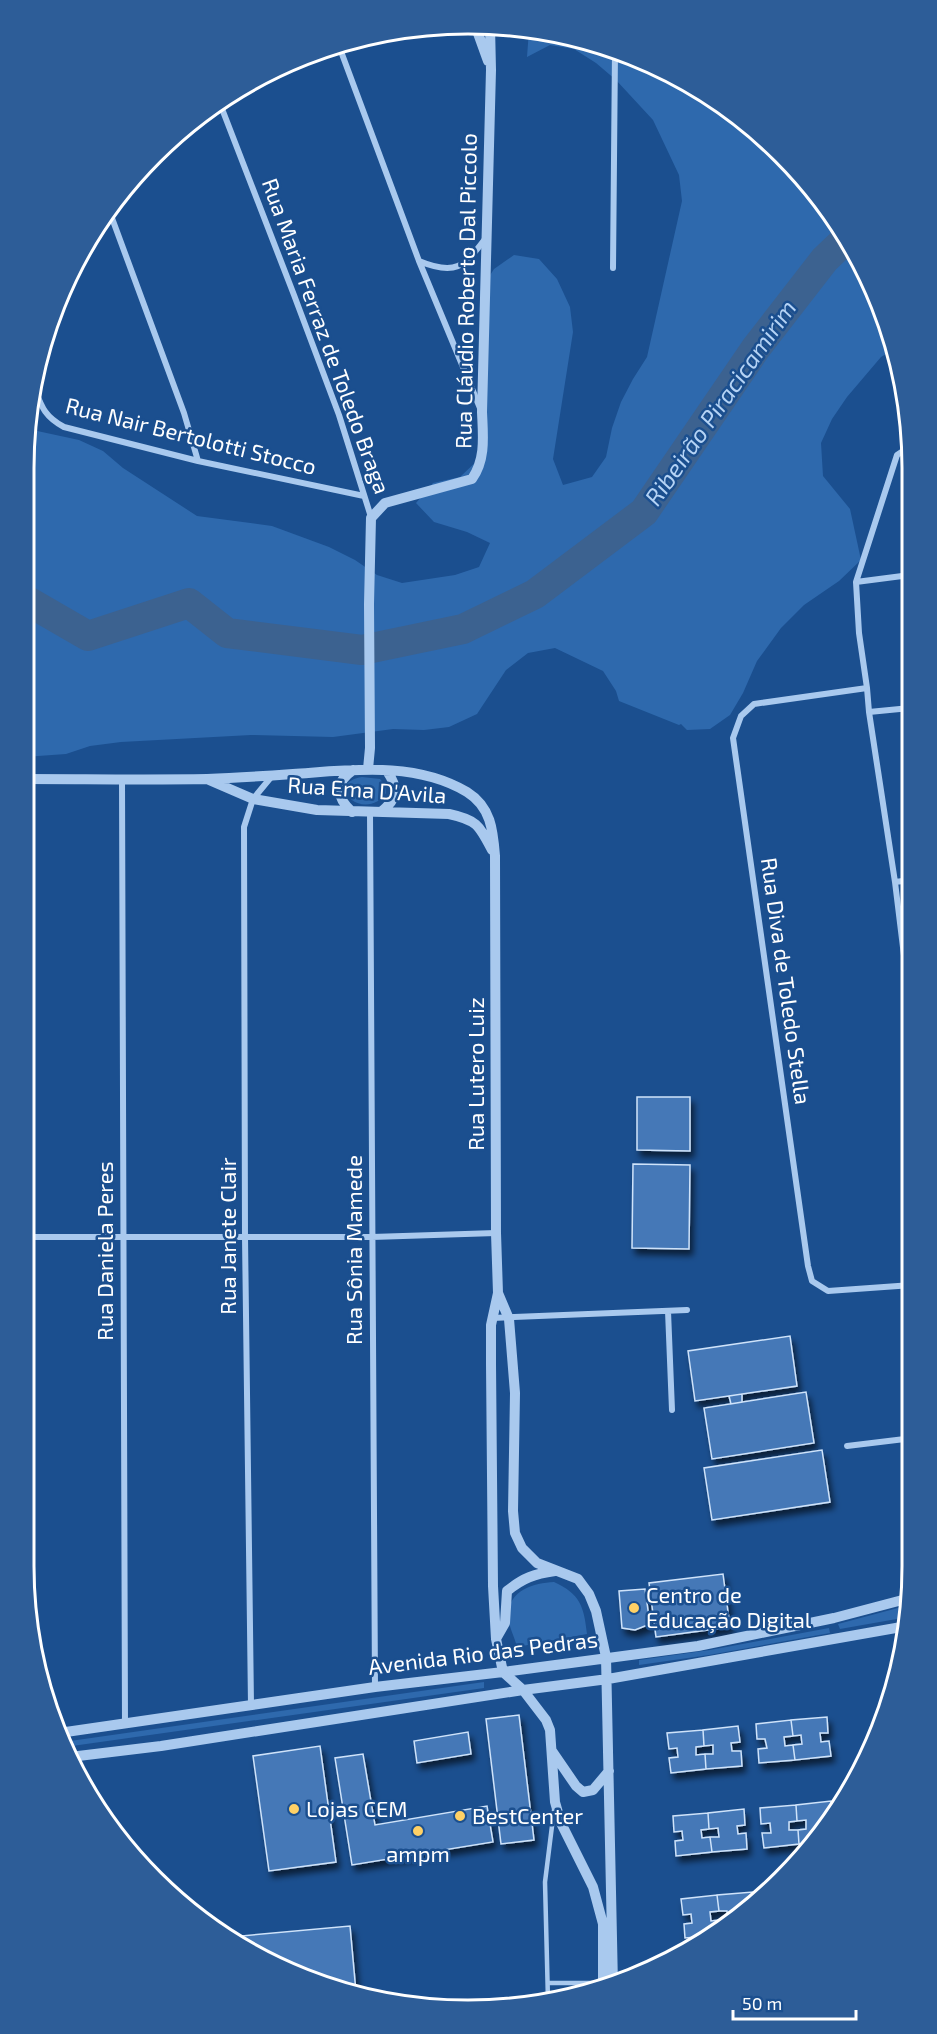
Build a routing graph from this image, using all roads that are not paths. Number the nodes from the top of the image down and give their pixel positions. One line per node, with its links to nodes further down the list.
1 (478, 34): 5 (street)
2 (490, 35): 5 (street, Rua Cláudio Roberto Dal Piccolo)
3 (342, 54): 9 (street)
4 (615, 61): 10 (street)
5 (491, 70): 8 (street, Rua Cláudio Roberto Dal Piccolo)
6 (223, 111): 15 (street, Rua Maria Ferraz de Toledo Braga)
7 (113, 220): 14 (street)
8 (487, 237): 9 (street); 12 (street, Rua Cláudio Roberto Dal Piccolo)
9 (419, 261): 12 (street)
10 (613, 268)
11 (40, 402): 14 (street, Rua Nair Bertolotti Stocco)
12 (482, 412): 16 (street, Rua Cláudio Roberto Dal Piccolo)
13 (902, 452): 18 (street)
14 (198, 461): 15 (street, Rua Nair Bertolotti Stocco)
15 (364, 496): 16 (street, Rua Maria Ferraz de Toledo Braga)
16 (371, 518): 23 (street, Rua Maria Ferraz de Toledo Braga)
17 (902, 576): 18 (street)
18 (856, 582): 19 (street)
19 (867, 688): 21 (street); 41 (street, Rua Diva de Toledo Stella)
20 (902, 709): 21 (street)
21 (869, 712): 34 (street)
22 (353, 769): 23 (street, Rua Ema D'Avila); 25 (street, Rua Ema D'Avila); 30 (street)
23 (368, 769): 24 (street, Rua Ema D'Avila)
24 (387, 771): 31 (street); 32 (street, Rua Ema D'Avila)
25 (272, 776): 28 (street, Rua Ema D'Avila); 29 (street, Rua Janete Clair)
26 (34, 779): 27 (street)
27 (122, 779): 28 (street); 39 (street, Rua Daniela Peres)
28 (206, 779): 29 (street, Rua Ema D'Avila)
29 (253, 799): 30 (street, Rua Ema D'Avila); 40 (street, Rua Janete Clair)
30 (352, 812): 31 (street, Rua Ema D'Avila)
31 (376, 812): 32 (street, Rua Ema D'Avila); 37 (street, Rua Sônia Mamede)
32 (495, 855): 36 (street, Rua Lutero Luiz)
33 (902, 881): 34 (street)
34 (895, 882): 35 (street)
35 (902, 939)
36 (496, 1233): 37 (street); 42 (street, Rua Lutero Luiz)
37 (372, 1237): 40 (street); 57 (street, Rua Sônia Mamede)
38 (34, 1238): 39 (street)
39 (122, 1238): 40 (street); 60 (street, Rua Daniela Peres)
40 (245, 1238): 59 (street, Rua Janete Clair)
41 (902, 1286)
42 (498, 1293): 45 (street, Rua Lutero Luiz); 46 (street, Rua Lutero Luiz)
43 (687, 1310): 44 (street)
44 (668, 1311): 46 (street); 47 (street)
45 (492, 1318): 46 (street); 53 (street, Rua Lutero Luiz)
46 (509, 1318): 50 (street, Rua Lutero Luiz)
47 (672, 1410)
48 (902, 1439): 49 (street)
49 (847, 1446)
50 (558, 1570): 53 (street); 54 (street, Rua Lutero Luiz)
51 (901, 1600): 54 (street, Avenida Rio das Pedras)
52 (898, 1628): 56 (street, Avenida Rio das Pedras)
53 (496, 1639): 55 (street, Rua Lutero Luiz)
54 (606, 1657): 55 (street, Avenida Rio das Pedras); 56 (street, Rua Lutero Luiz)
55 (503, 1672): 57 (street, Avenida Rio das Pedras); 58 (street)
56 (608, 1679): 58 (street, Avenida Rio das Pedras); 64 (street, Rua Lutero Luiz)
57 (375, 1687): 59 (street, Avenida Rio das Pedras)
58 (523, 1690): 62 (street); 63 (street, Avenida Rio das Pedras)
59 (251, 1705): 60 (street, Avenida Rio das Pedras)
60 (125, 1724): 61 (street, Avenida Rio das Pedras)
61 (68, 1732)
62 (552, 1751): 64 (street); 65 (street)
63 (79, 1756)
64 (609, 1771): 67 (street, Rua Lutero Luiz)
65 (555, 1802): 66 (street); 68 (lane)
66 (607, 1976)
67 (608, 1976)
68 (548, 1983): 69 (lane); 70 (lane)
69 (583, 1984)
70 (548, 1992)

